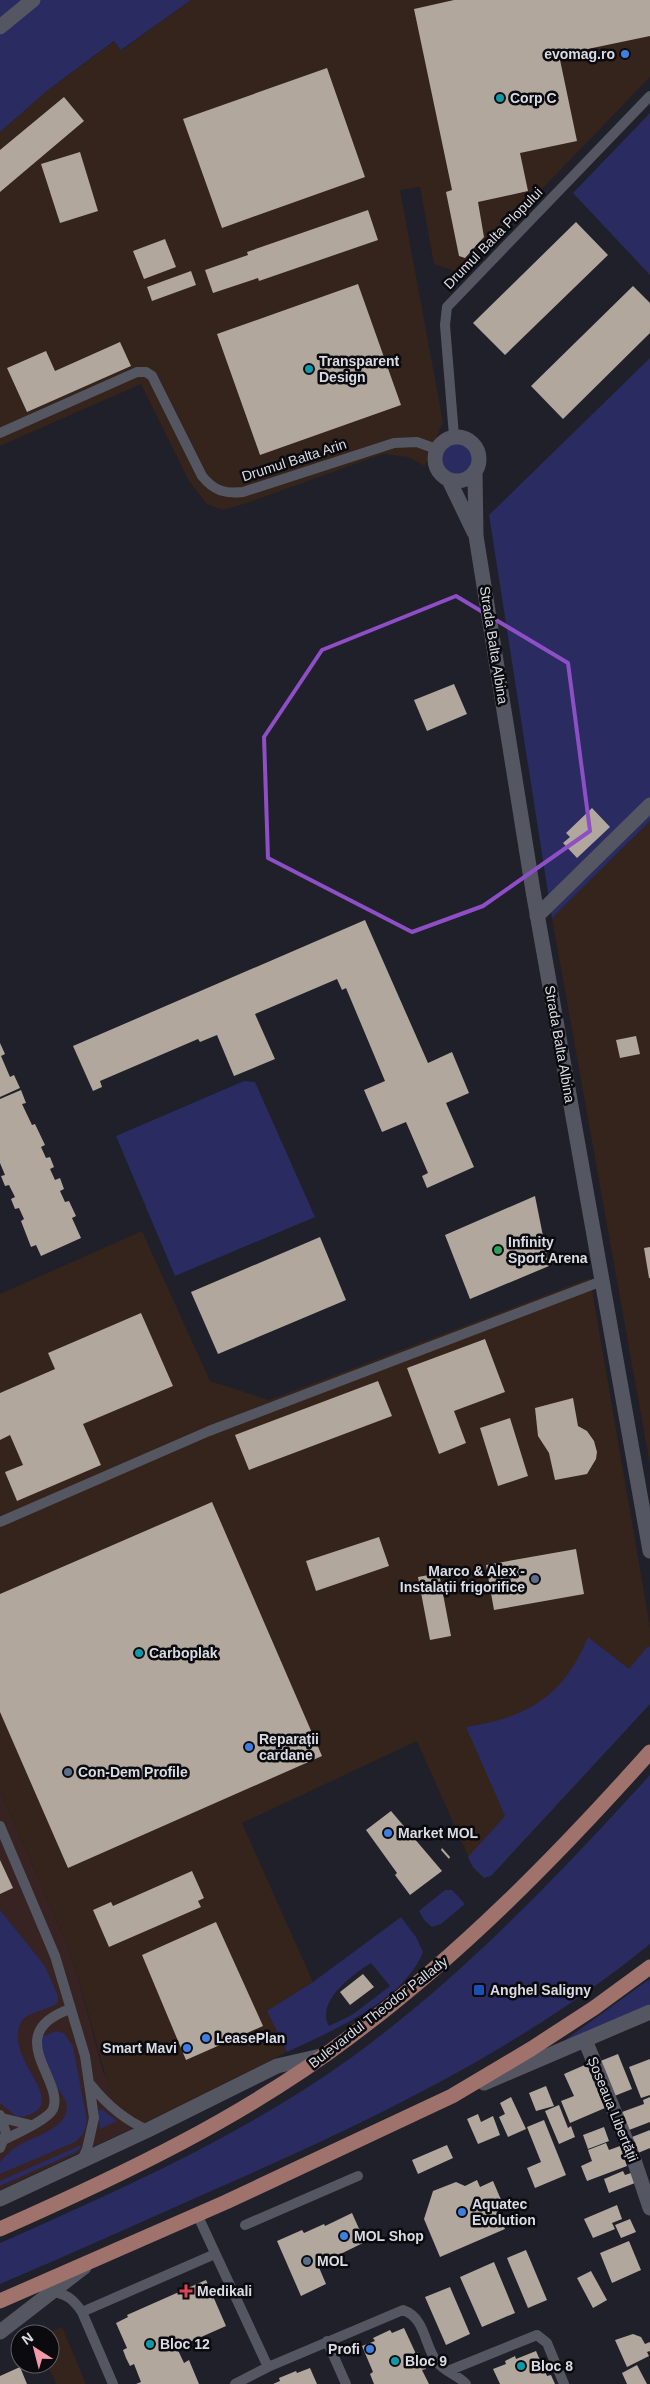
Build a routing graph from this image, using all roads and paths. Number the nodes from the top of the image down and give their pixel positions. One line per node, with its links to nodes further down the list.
1 (33, 0): 2 (street)
2 (0, 28)
3 (650, 96): 5 (lane, Drumul Balta Plopului)
4 (0, 433): 6 (lane, Drumul Balta Arin)
5 (454, 436): 6 (street); 7 (street, Strada Balta Albina)
6 (436, 449): 8 (street, Strada Balta Albina)
7 (476, 471): 8 (street); 9 (street, Strada Balta Albina)
8 (449, 480): 9 (street, Strada Balta Albina)
9 (476, 536): 11 (street, Strada Balta Albina)
10 (650, 805): 11 (street)
11 (537, 916): 12 (street, Strada Balta Albina)
12 (602, 1281): 13 (lane); 14 (street, Strada Balta Albina)
13 (0, 1522)
14 (650, 1551)
15 (650, 1752): 22 (main road, Bulevardul Theodor Pallady)
16 (0, 1826): 18 (lane)
17 (650, 1967): 25 (main road)
18 (70, 2009): 20 (lane); 24 (lane)
19 (650, 2012): 21 (street, Șoseaua Libertății)
20 (29, 2030)
21 (585, 2040): 25 (street, Șoseaua Libertății); 33 (street, Șoseaua Libertății)
22 (325, 2055): 28 (street); 36 (main road, Bulevardul Theodor Pallady)
23 (30, 2063): 27 (lane)
24 (91, 2085): 28 (lane); 30 (lane)
25 (452, 2096): 34 (main road)
26 (1, 2117): 27 (lane); 29 (lane)
27 (31, 2125): 29 (lane)
28 (148, 2130): 30 (street)
29 (2, 2144)
30 (81, 2162): 32 (street)
31 (358, 2176): 35 (lane)
32 (0, 2199)
33 (650, 2208)
34 (197, 2214): 37 (lane); 38 (main road)
35 (245, 2225)
36 (0, 2229)
37 (215, 2254): 41 (lane); 44 (lane)
38 (90, 2262): 39 (street); 40 (main road)
39 (52, 2292): 41 (lane); 42 (street)
40 (0, 2301)
41 (82, 2312): 46 (lane)
42 (0, 2332)
43 (328, 2341): 44 (lane); 45 (lane); 48 (lane)
44 (268, 2367): 47 (lane)
45 (448, 2371): 49 (lane); 50 (lane)
46 (113, 2384)
47 (235, 2384)
48 (346, 2384)
49 (466, 2384)
50 (564, 2384)

